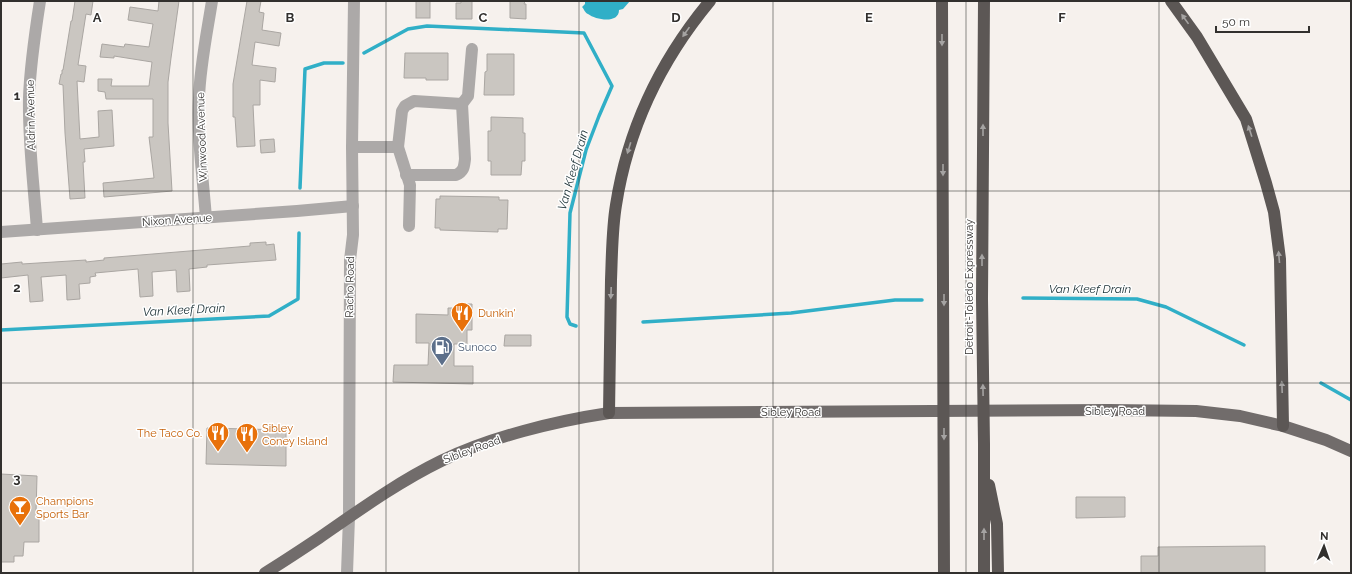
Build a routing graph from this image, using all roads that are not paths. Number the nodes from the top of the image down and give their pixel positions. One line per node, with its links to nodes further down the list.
1 (40, 1): 16 (street, Aldrin Avenue)
2 (212, 1): 14 (street, Winwood Avenue)
3 (354, 1): 10 (street, Racho Road)
4 (710, 1): 18 (highway, one-way to 18)
5 (942, 1): 25 (highway, one-way to 25)
6 (984, 1): 21 (highway, Detroit-Toledo Expressway, one-way to 6)
7 (1171, 1): 19 (highway, one-way to 7)
8 (472, 49): 9 (street)
9 (462, 104): 11 (street); 12 (street)
10 (352, 147): 11 (street); 13 (street, Racho Road)
11 (398, 147): 12 (street)
12 (406, 175): 15 (street)
13 (353, 206): 14 (street, Nixon Avenue); 22 (street, Racho Road)
14 (206, 218): 16 (street, Nixon Avenue)
15 (409, 226)
16 (37, 230): 17 (street, Nixon Avenue)
17 (1, 232)
18 (610, 413): 19 (main road, Sibley Road); 22 (main road, Sibley Road)
19 (1283, 426): 20 (main road, Sibley Road)
20 (1351, 451)
21 (984, 460): 26 (highway, Detroit-Toledo Expressway, one-way to 21); 27 (highway)
22 (349, 517): 23 (main road, Sibley Road); 24 (street, Racho Road)
23 (265, 573)
24 (347, 573)
25 (944, 573)
26 (984, 573)
27 (998, 573)

